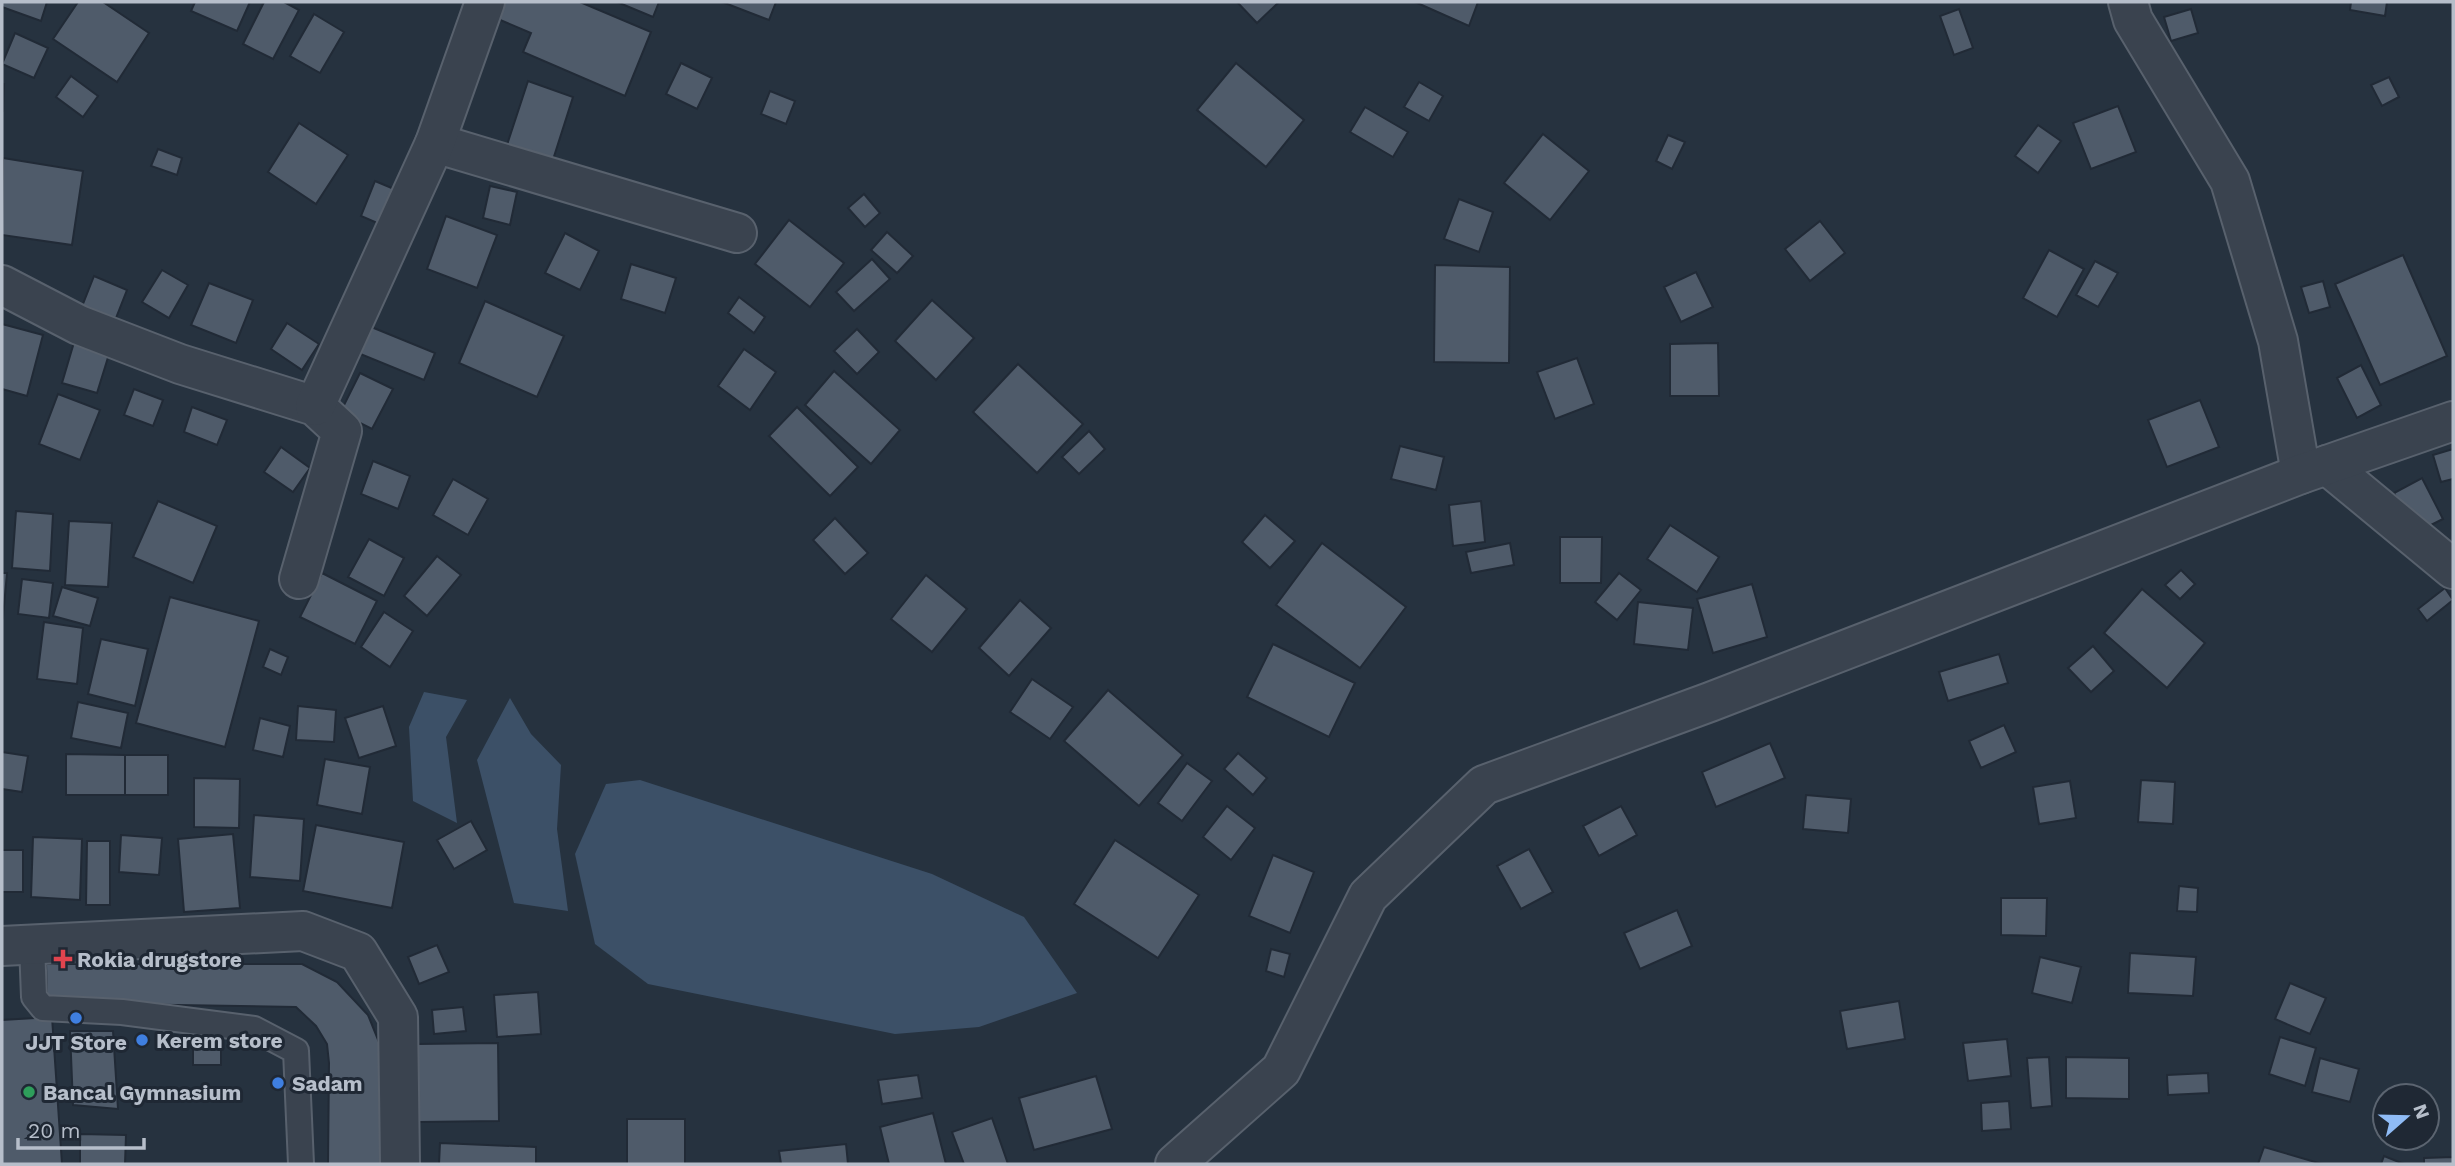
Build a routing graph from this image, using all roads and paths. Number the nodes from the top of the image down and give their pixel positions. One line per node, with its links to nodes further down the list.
1 (485, 2): 3 (street)
2 (2133, 8): 8 (street)
3 (435, 143): 4 (street); 6 (street)
4 (737, 233)
5 (2, 285): 6 (street)
6 (315, 407): 10 (street)
7 (2453, 421): 8 (street)
8 (2314, 469): 9 (street); 14 (street)
9 (2453, 569)
10 (299, 579)
11 (17, 946): 12 (lane); 13 (street)
12 (302, 1164)
13 (400, 1164)
14 (1175, 1164)

